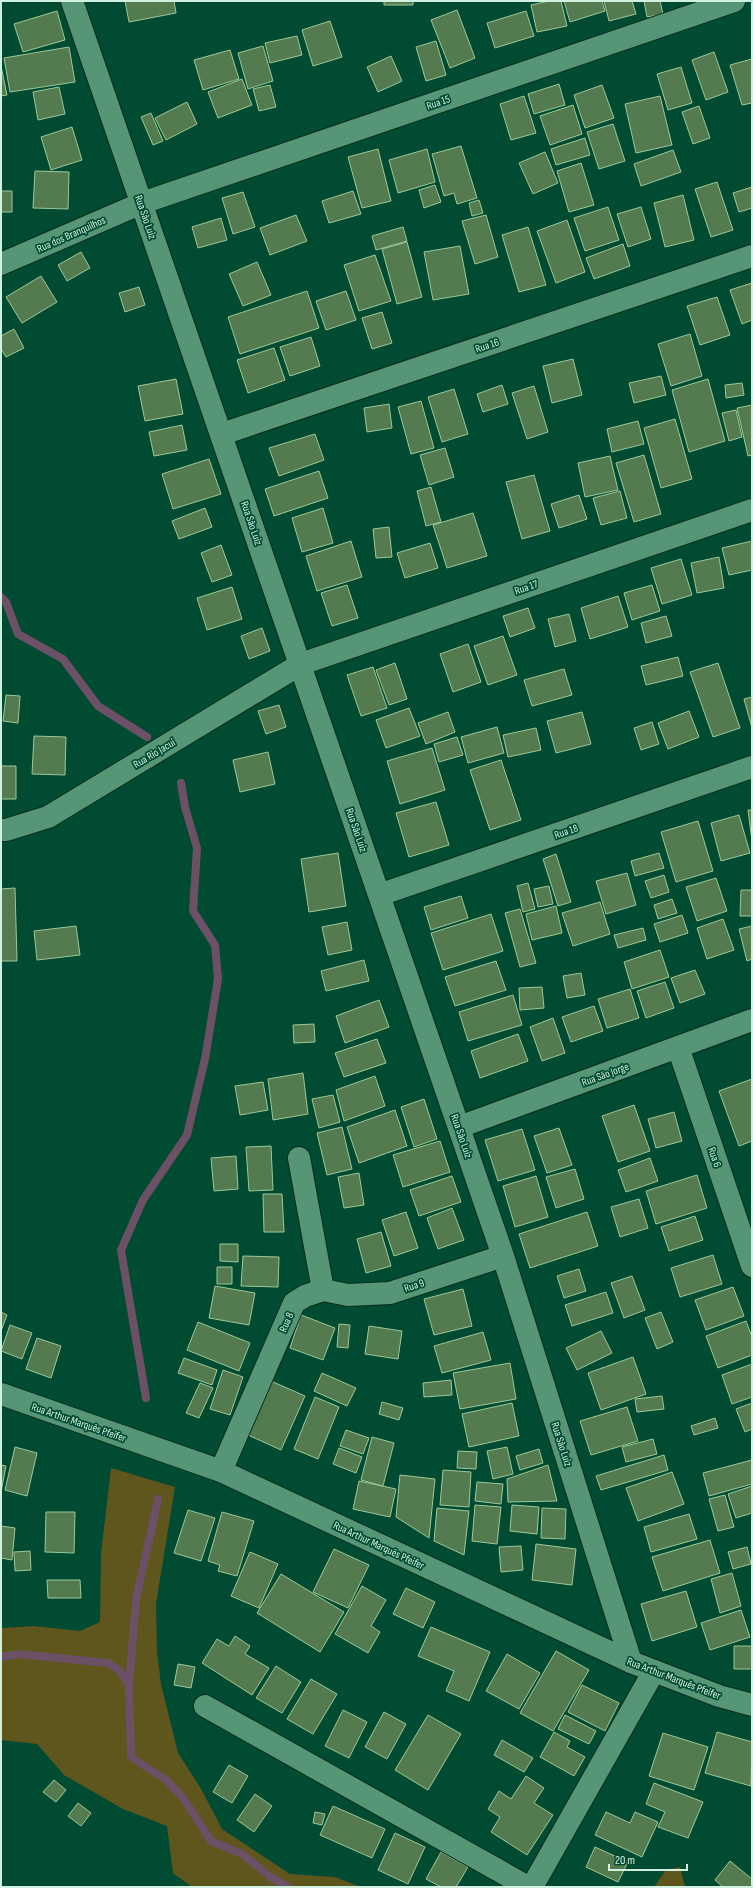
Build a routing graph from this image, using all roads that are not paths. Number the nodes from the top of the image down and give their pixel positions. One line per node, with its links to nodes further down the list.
1 (72, 1): 3 (street, Rua São Luiz)
2 (734, 1): 3 (street, Rua 15)
3 (142, 203): 5 (street, Rua dos Branquilhos); 6 (street, Rua São Luiz)
4 (752, 256): 6 (street, Rua 16)
5 (1, 264)
6 (222, 434): 8 (street, Rua São Luiz)
7 (752, 510): 8 (street, Rua 17)
8 (301, 664): 10 (street, Rua Rio Jacuí); 11 (street, Rua São Luiz)
9 (752, 767): 11 (street, Rua 18)
10 (1, 830)
11 (380, 895): 14 (street, Rua São Luiz)
12 (752, 1020): 13 (street, Rua São Jorge)
13 (678, 1047): 14 (street, Rua São Jorge); 17 (street, Rua 6)
14 (459, 1127): 16 (street, Rua São Luiz)
15 (299, 1158): 18 (street)
16 (503, 1256): 18 (street, Rua 9); 21 (street, Rua São Luiz)
17 (752, 1266)
18 (323, 1290): 20 (street, Rua 8)
19 (1, 1394): 20 (street, Rua Arthur Marquês Pfeifer)
20 (221, 1471): 21 (street, Rua Arthur Marquês Pfeifer)
21 (631, 1662): 22 (street, Rua Arthur Marquês Pfeifer)
22 (654, 1671): 24 (street, Rua Arthur Marquês Pfeifer); 26 (street)
23 (205, 1706): 25 (street)
24 (752, 1706)
25 (528, 1887)
26 (532, 1887)

